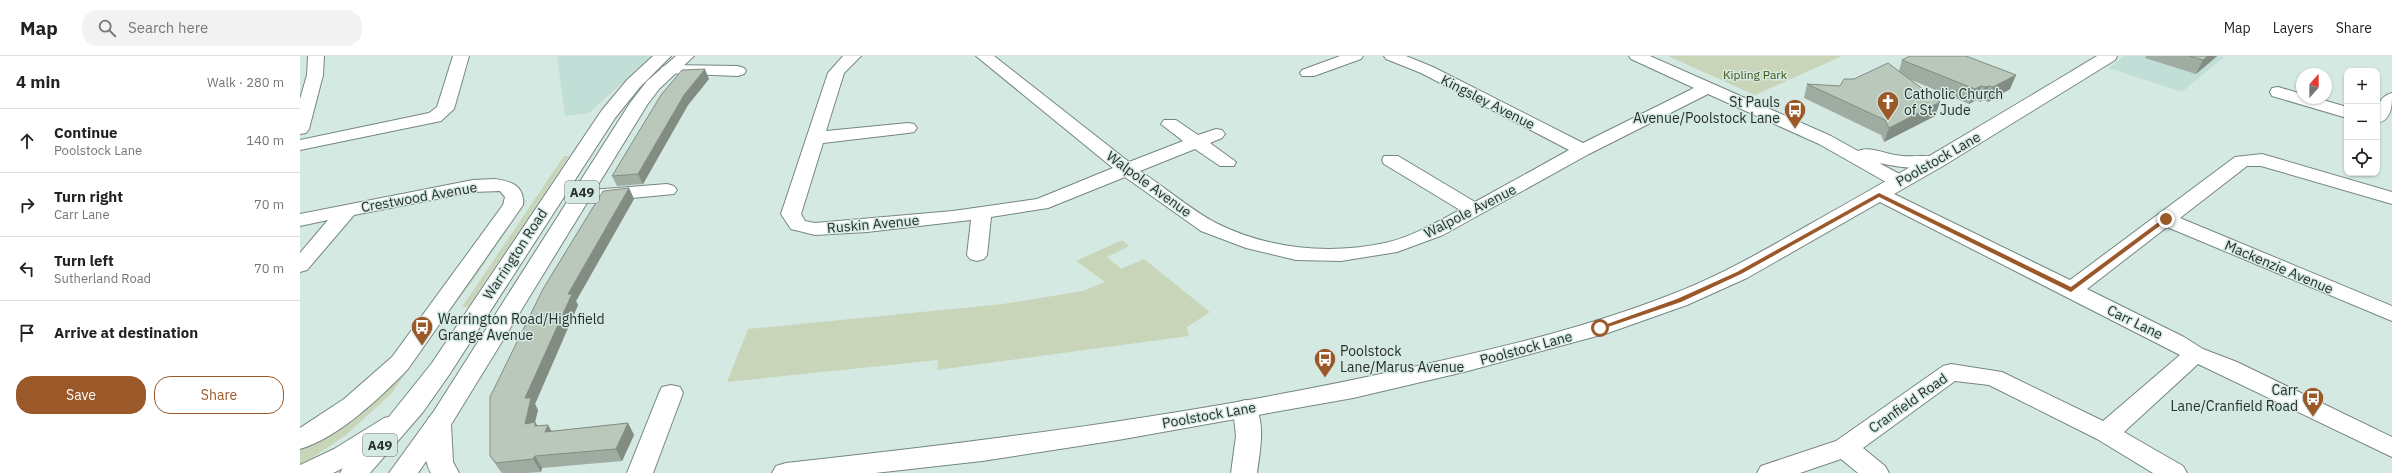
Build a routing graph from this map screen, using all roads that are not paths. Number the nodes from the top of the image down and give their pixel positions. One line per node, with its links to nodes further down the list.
1 (316, 56): 13 (street)
2 (461, 56): 26 (street)
3 (686, 56): 10 (main road, Warrington Road / A49)
4 (853, 56): 23 (street, Ruskin Avenue)
5 (984, 56): 31 (street, Walpole Avenue)
6 (1355, 56): 12 (street)
7 (1392, 56): 27 (street, Kingsley Avenue)
8 (1637, 56): 14 (street)
9 (2109, 56): 30 (main road, Poolstock Lane)
10 (666, 63): 11 (street); 35 (main road, Warrington Road / A49); 49 (main road, Warrington Road / A49)
11 (738, 71)
12 (1308, 73)
13 (307, 77): 21 (street)
14 (1709, 87): 24 (street); 27 (street, Walpole Avenue)
15 (2278, 92): 17 (street)
16 (2392, 98): 18 (street)
17 (2344, 112)
18 (2380, 114)
19 (1170, 124): 25 (street)
20 (908, 128): 23 (street)
21 (300, 129)
22 (1216, 134): 25 (street, Ruskin Avenue)
23 (815, 138): 39 (street, Ruskin Avenue)
24 (1825, 140): 30 (street); 32 (street)
25 (1197, 142): 29 (street); 31 (street, Ruskin Avenue)
26 (300, 146)
27 (1583, 150): 38 (street, Walpole Avenue)
28 (1391, 160): 38 (street)
29 (1227, 162)
30 (1936, 162): 32 (main road, Poolstock Lane)
31 (1127, 170): 38 (street, Walpole Avenue); 39 (street, Ruskin Avenue)
32 (1900, 182): 34 (main road, Poolstock Lane)
33 (667, 190): 35 (street)
34 (1879, 194): 44 (street, Carr Lane); 48 (main road, Poolstock Lane)
35 (579, 197): 50 (main road, Warrington Road / A49)
36 (2392, 198): 40 (street)
37 (348, 210): 41 (street, Crestwood Avenue); 43 (street); 52 (street, Crestwood Avenue)
38 (1475, 210)
39 (982, 213): 42 (street)
40 (2166, 219): 44 (street); 45 (street, Mackenzie Avenue)
41 (300, 220)
42 (977, 255)
43 (300, 266)
44 (2071, 290): 46 (street, Carr Lane)
45 (2392, 314)
46 (2195, 354): 51 (street); 54 (street, Carr Lane)
47 (671, 393): 59 (street)
48 (1245, 409): 60 (main road, Poolstock Lane); 61 (street)
49 (405, 417): 55 (main road); 56 (main road, Warrington Road / A49)
50 (438, 424): 57 (main road, Warrington Road / A49); 58 (main road)
51 (2106, 434): 53 (street, Cranfield Road); 64 (street, Cranfield Road)
52 (300, 440)
53 (1845, 448): 62 (street, Cranfield Road); 63 (street)
54 (2392, 448)
55 (308, 473)
56 (354, 473)
57 (403, 473)
58 (445, 473)
59 (640, 473)
60 (786, 473)
61 (1244, 473)
62 (1770, 473)
63 (1876, 473)
64 (2174, 473)

